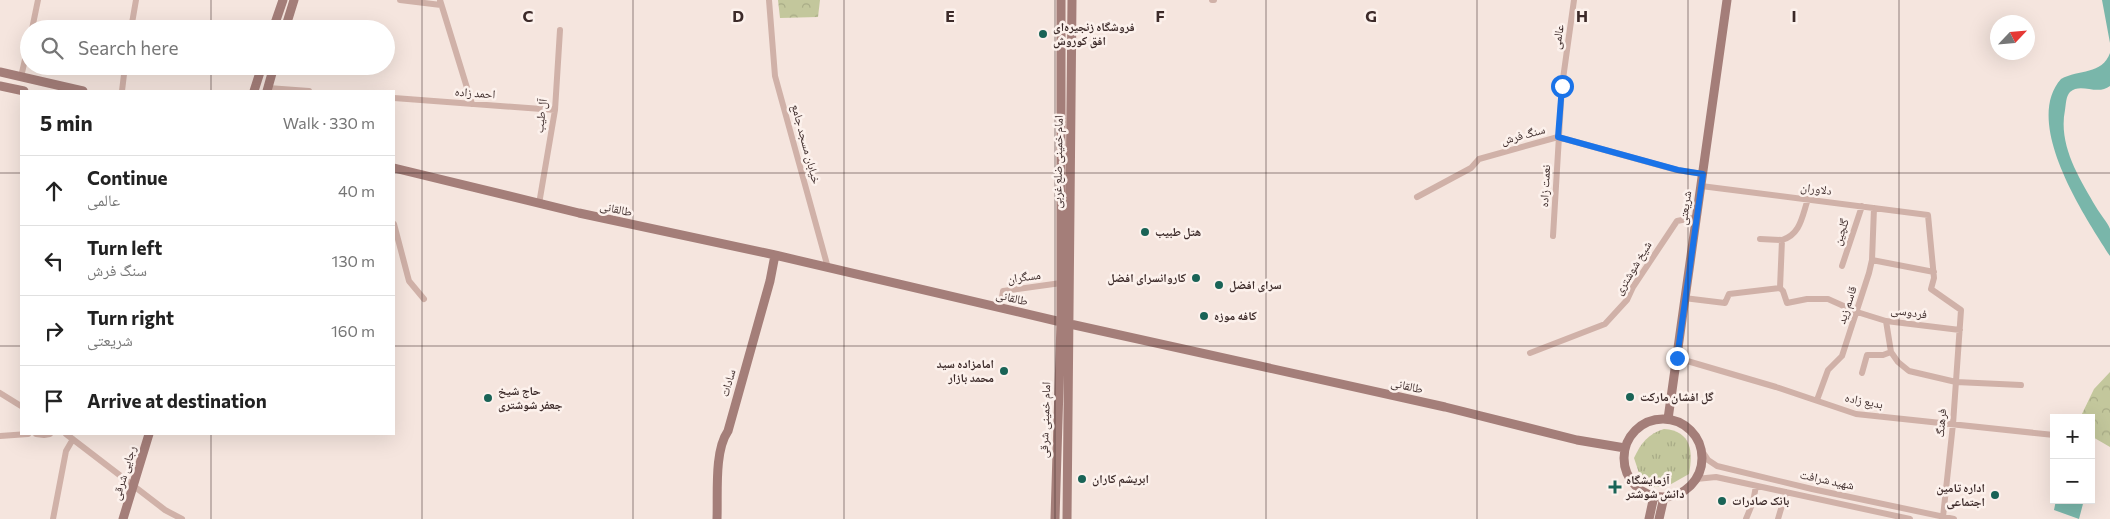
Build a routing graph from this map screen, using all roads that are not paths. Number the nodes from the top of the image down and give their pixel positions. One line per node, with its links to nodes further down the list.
1 (38, 0): 12 (street)
2 (136, 0): 13 (street)
3 (282, 0): 14 (main road)
4 (294, 0): 15 (main road)
5 (400, 0): 11 (street)
6 (769, 0): 48 (street, خیابان مسجد جامع)
7 (1061, 0): 50 (main road, امام خمینی ضلع غربی)
8 (1072, 0): 57 (main road, امام خمینی ضلع غربی)
9 (1574, 0): 31 (street, عالمی)
10 (1727, 0): 33 (main road, شریعتی)
11 (441, 3): 29 (street)
12 (34, 20)
13 (133, 20)
14 (276, 20)
15 (288, 20)
16 (560, 30): 30 (street, آل طیب)
17 (0, 72): 21 (main road)
18 (124, 75): 25 (street)
19 (259, 75): 26 (main road)
20 (271, 75): 27 (main road)
21 (21, 76): 24 (main road)
22 (0, 86): 23 (main road)
23 (20, 90)
24 (79, 90)
25 (122, 90)
26 (254, 90)
27 (267, 90)
28 (395, 98): 29 (street, احمد زاده)
29 (472, 104): 30 (street, احمد زاده)
30 (555, 110): 37 (street, آل طیب)
31 (1558, 137): 33 (street, سنگ فرش); 35 (street, سنگ فرش); 42 (street, نعمت زاده)
32 (395, 168): 37 (main road, طالقانی)
33 (1703, 174): 34 (main road, شریعتی)
34 (1701, 186): 36 (street, دلاوران); 40 (main road, شریعتی)
35 (1416, 197)
36 (1808, 199): 38 (street, دلاوران); 44 (street)
37 (539, 204): 45 (main road, طالقانی)
38 (1862, 206): 39 (street, دلاوران); 47 (street, گلچین)
39 (1874, 208): 46 (street, قاسم زید); 49 (street, دلاوران)
40 (1697, 217): 52 (main road, شریعتی); 60 (street, شیخ شوشتری)
41 (395, 228): 53 (street)
42 (1553, 236)
43 (1760, 239): 44 (street)
44 (1782, 240): 51 (street)
45 (775, 255): 48 (main road, طالقانی); 88 (main road, سادات)
46 (1872, 260): 49 (street); 55 (street, قاسم زید)
47 (1842, 266)
48 (828, 268): 57 (main road, طالقانی)
49 (1934, 272): 58 (street, فرهنگ)
50 (1061, 283): 54 (street, مسگران); 57 (main road, امام خمینی ضلع غربی)
51 (1780, 288): 52 (street); 55 (street, فردوسی)
52 (1684, 298): 61 (main road, شریعتی)
53 (424, 299)
54 (1001, 304)
55 (1856, 312): 56 (street, فردوسی); 66 (street, قاسم زید)
56 (1886, 321): 58 (street, فردوسی); 59 (street)
57 (1065, 323): 76 (main road, طالقانی); 89 (main road, امام خمینی شرقی); 90 (main road, امام خمینی شرقی)
58 (1960, 330): 63 (street, فرهنگ)
59 (1891, 352): 62 (street); 63 (street)
60 (1530, 353)
61 (1677, 358): 66 (street, بدیع زاده); 68 (main road, شریعتی)
62 (1862, 373)
63 (1956, 382): 64 (street); 69 (street, فرهنگ)
64 (2022, 385)
65 (0, 393): 67 (street)
66 (1817, 400): 69 (street, بدیع زاده)
67 (20, 405)
68 (1668, 419): 76 (main road); 77 (main road)
69 (1952, 424): 73 (street, بدیع زاده); 84 (street, فرهنگ)
70 (20, 435): 74 (street)
71 (67, 435): 75 (street)
72 (149, 435): 79 (main road, رجایی شرقی)
73 (2050, 435)
74 (0, 436)
75 (73, 439): 79 (street); 85 (street)
76 (1625, 448): 82 (main road)
77 (1702, 451): 78 (main road); 84 (street, شهید شرافت)
78 (1696, 479): 80 (street, شهید شرافت); 83 (main road)
79 (134, 486): 86 (main road, رجایی شرقی); 87 (street)
80 (1756, 486): 81 (street, شهید شرافت); 93 (street)
81 (1786, 492): 94 (street); 95 (street, شهید شرافت)
82 (1654, 496): 83 (main road); 91 (main road)
83 (1664, 497): 92 (main road)
84 (1943, 517): 96 (street, شهید شرافت)
85 (53, 519)
86 (123, 519)
87 (182, 519)
88 (718, 519)
89 (1055, 519)
90 (1067, 519)
91 (1649, 519)
92 (1659, 519)
93 (1746, 519)
94 (1778, 519)
95 (1910, 519)
96 (1954, 519)

